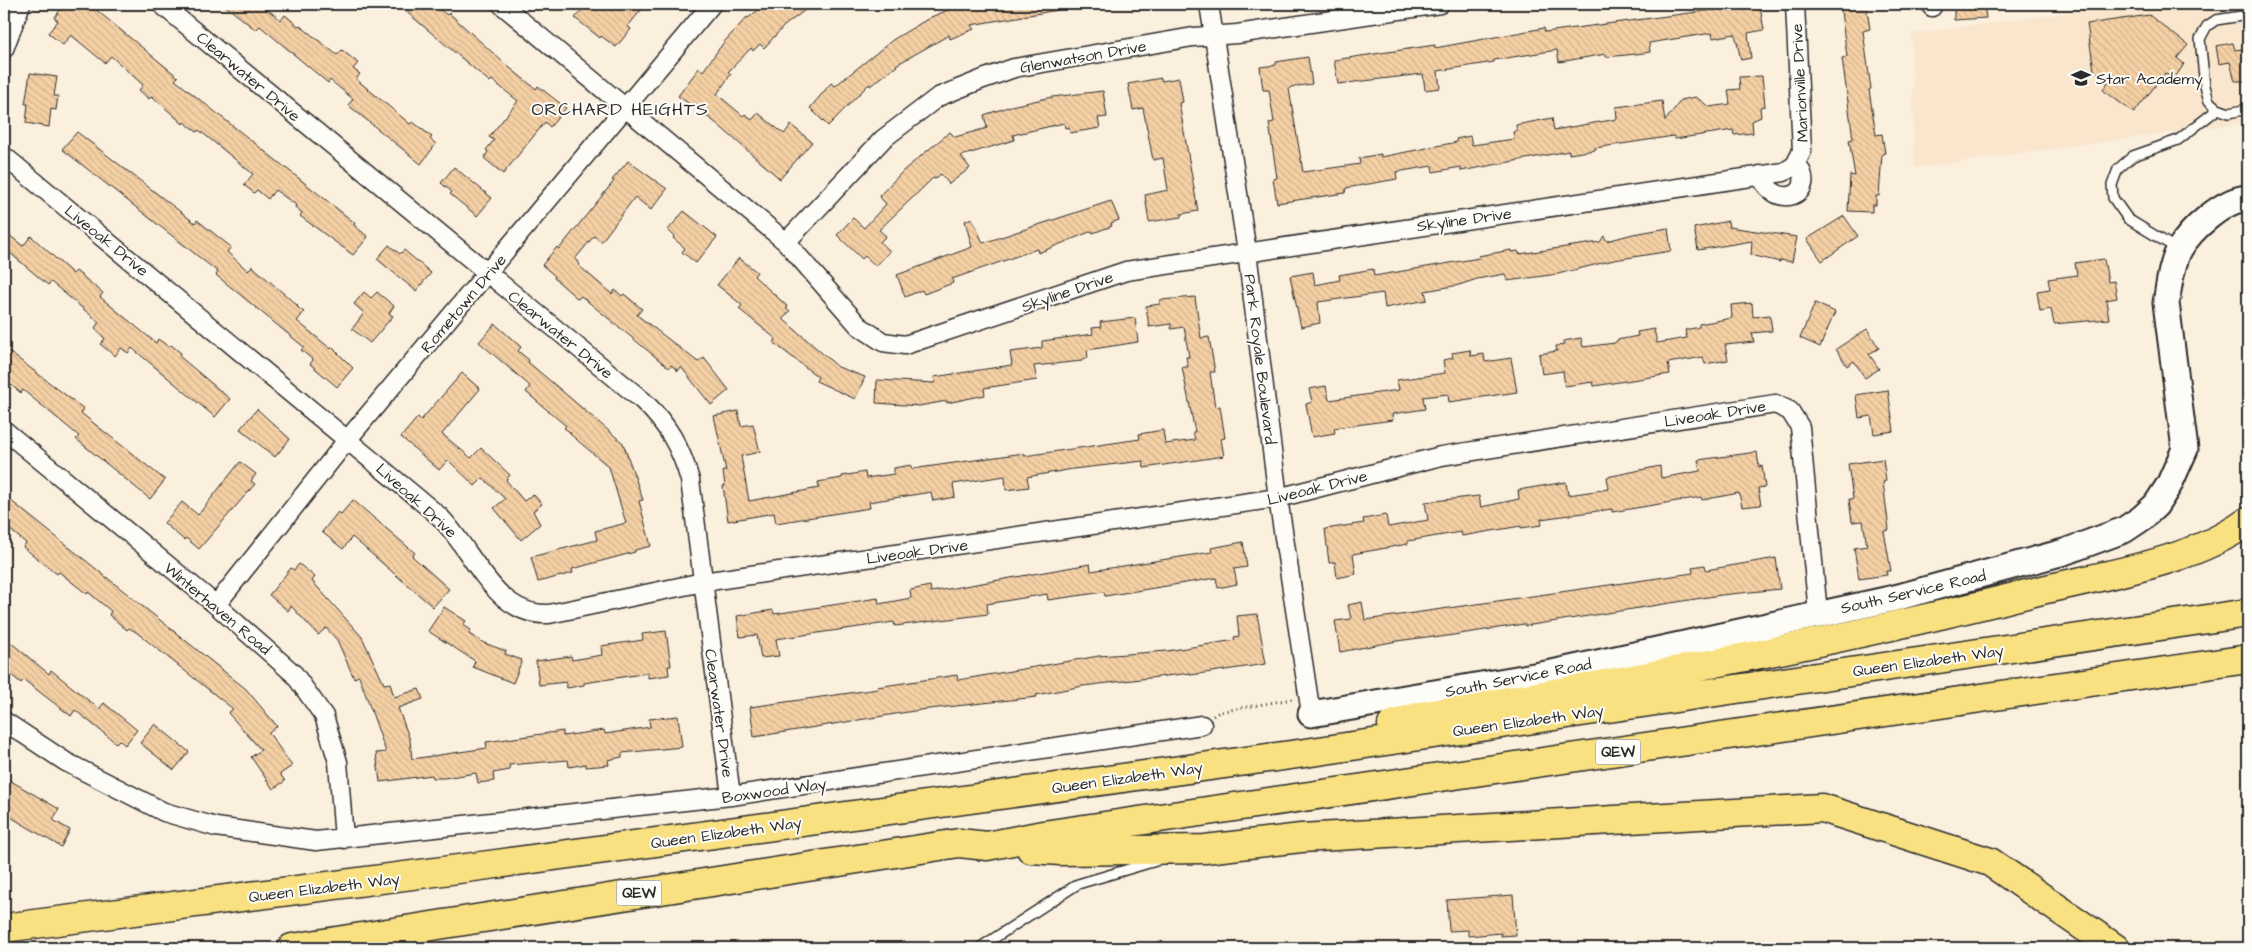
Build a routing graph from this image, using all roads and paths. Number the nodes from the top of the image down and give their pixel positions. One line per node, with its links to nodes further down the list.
1 (21, 4): 10 (street)
2 (161, 4): 21 (street, Clearwater Drive)
3 (501, 4): 11 (street, Skyline Drive)
4 (712, 4): 11 (street, Rometown Drive)
5 (1208, 4): 9 (street, Park Royale Boulevard)
6 (1440, 4): 9 (street, Glenwatson Drive)
7 (1795, 4): 15 (street, Marionville Drive)
8 (2248, 15): 12 (lane)
9 (1212, 36): 18 (street, Glenwatson Drive); 20 (street, Park Royale Boulevard)
10 (4, 49)
11 (625, 105): 18 (street, Skyline Drive); 21 (street, Rometown Drive)
12 (2218, 109): 13 (lane); 19 (lane)
13 (2248, 110)
14 (4, 156): 23 (street, Liveoak Drive)
15 (1797, 163): 16 (street, Skyline Drive); 16 (street)
16 (1760, 175): 20 (street, Skyline Drive)
17 (2248, 198): 19 (main road, South Service Road)
18 (786, 242): 20 (street, Skyline Drive)
19 (2179, 250): 28 (main road, South Service Road)
20 (1247, 252): 24 (street, Park Royale Boulevard)
21 (488, 274): 23 (street, Rometown Drive); 26 (street, Clearwater Drive)
22 (4, 430): 27 (street, Winterhaven Road)
23 (348, 439): 26 (street, Liveoak Drive); 27 (street, Rometown Drive)
24 (1278, 498): 26 (street, Liveoak Drive); 28 (street, Liveoak Drive); 31 (street, Park Royale Boulevard)
25 (2248, 521): 34 (highway)
26 (703, 582): 35 (street, Clearwater Drive)
27 (216, 605): 36 (street, Winterhaven Road)
28 (1818, 613): 31 (main road, South Service Road)
29 (2248, 613): 34 (highway, Queen Elizabeth Way)
30 (2248, 659): 37 (highway, QEW)
31 (1309, 705): 33 (path)
32 (4, 721): 36 (street, Boxwood Way)
33 (1202, 725): 35 (street, Boxwood Way)
34 (1305, 753): 39 (highway, Queen Elizabeth Way)
35 (732, 796): 36 (street, Boxwood Way)
36 (344, 839)
37 (987, 846): 38 (highway); 40 (highway, QEW)
38 (1205, 849): 41 (lane); 42 (highway)
39 (4, 928)
40 (292, 948)
41 (979, 948)
42 (2115, 948)

